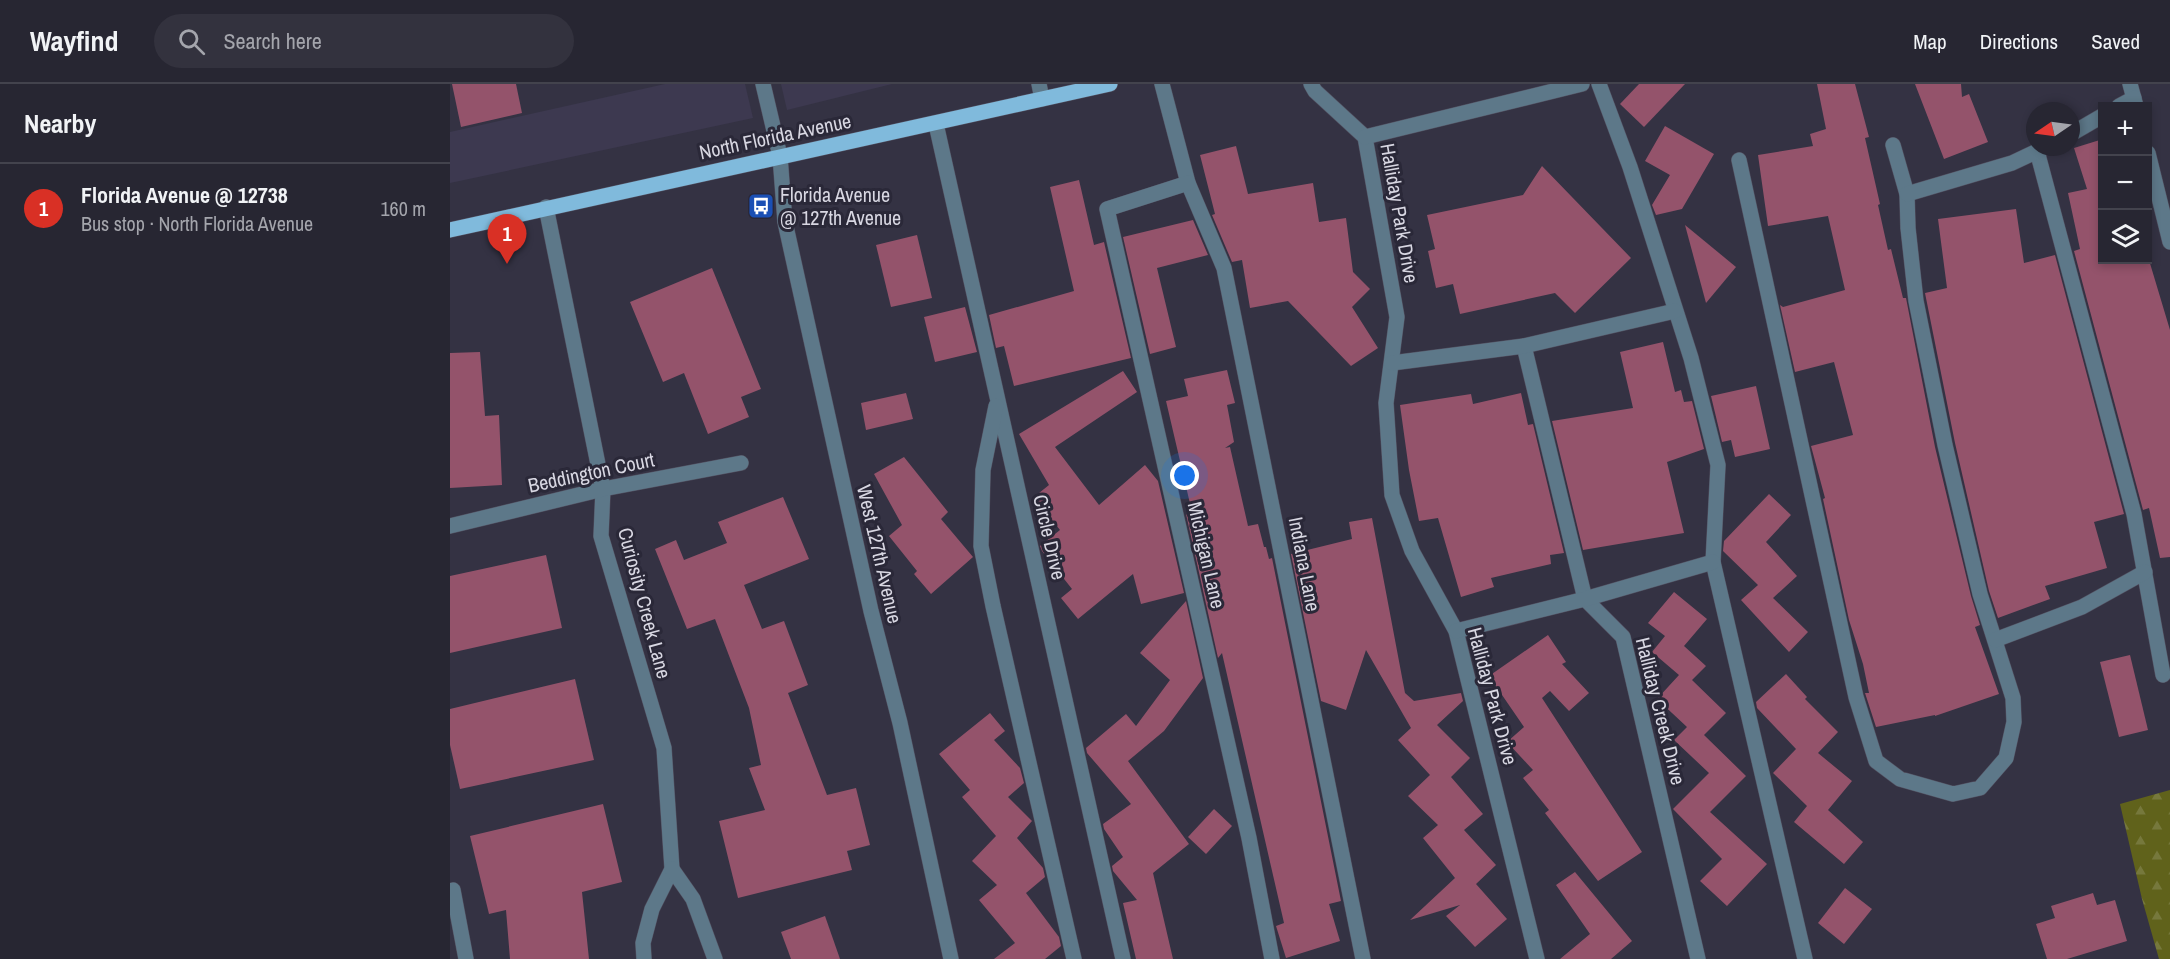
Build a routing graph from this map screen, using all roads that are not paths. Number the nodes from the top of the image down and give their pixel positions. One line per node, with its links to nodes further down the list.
1 (764, 84): 14 (street, West 127th Avenue)
2 (1039, 84): 8 (street)
3 (1110, 84): 8 (main road, North Florida Avenue)
4 (1162, 84): 19 (street, Indiana Lane)
5 (1311, 84): 12 (street, Halliday Park Drive)
6 (1582, 84): 12 (street)
7 (1599, 84): 24 (street)
8 (1042, 99): 10 (main road, North Florida Avenue)
9 (2098, 119): 11 (street)
10 (936, 124): 14 (main road, North Florida Avenue); 27 (street, Circle Drive)
11 (2080, 129)
12 (1365, 137): 26 (street, Halliday Park Drive)
13 (1893, 145): 20 (street)
14 (780, 156): 21 (main road, North Florida Avenue); 42 (street, West 127th Avenue)
15 (2027, 156): 20 (street)
16 (2044, 156): 32 (street)
17 (2149, 156): 23 (street)
18 (1739, 160): 35 (street)
19 (1188, 183): 45 (street, Michigan Lane); 46 (street, Indiana Lane)
20 (1907, 194): 35 (street)
21 (546, 207): 22 (main road, North Florida Avenue); 29 (street, Curiosity Creek Lane)
22 (450, 230)
23 (2170, 242)
24 (1675, 311): 25 (street); 31 (street)
25 (1524, 346): 26 (street); 33 (street)
26 (1392, 363): 34 (street, Halliday Park Drive)
27 (998, 401): 43 (street); 44 (street, Circle Drive)
28 (741, 463): 29 (street, Beddington Court)
29 (603, 489): 30 (street, Beddington Court); 37 (street, Curiosity Creek Lane)
30 (450, 526)
31 (1713, 562): 33 (street); 49 (street)
32 (2145, 572): 35 (street); 36 (street)
33 (1585, 599): 34 (street); 48 (street, Halliday Creek Drive)
34 (1456, 631): 47 (street, Halliday Park Drive)
35 (1995, 640)
36 (2163, 675)
37 (672, 869): 40 (street); 41 (street)
38 (451, 887): 39 (street)
39 (465, 959)
40 (644, 959)
41 (716, 959)
42 (951, 959)
43 (1074, 959)
44 (1123, 959)
45 (1272, 959)
46 (1363, 959)
47 (1537, 959)
48 (1698, 959)
49 (1804, 959)

